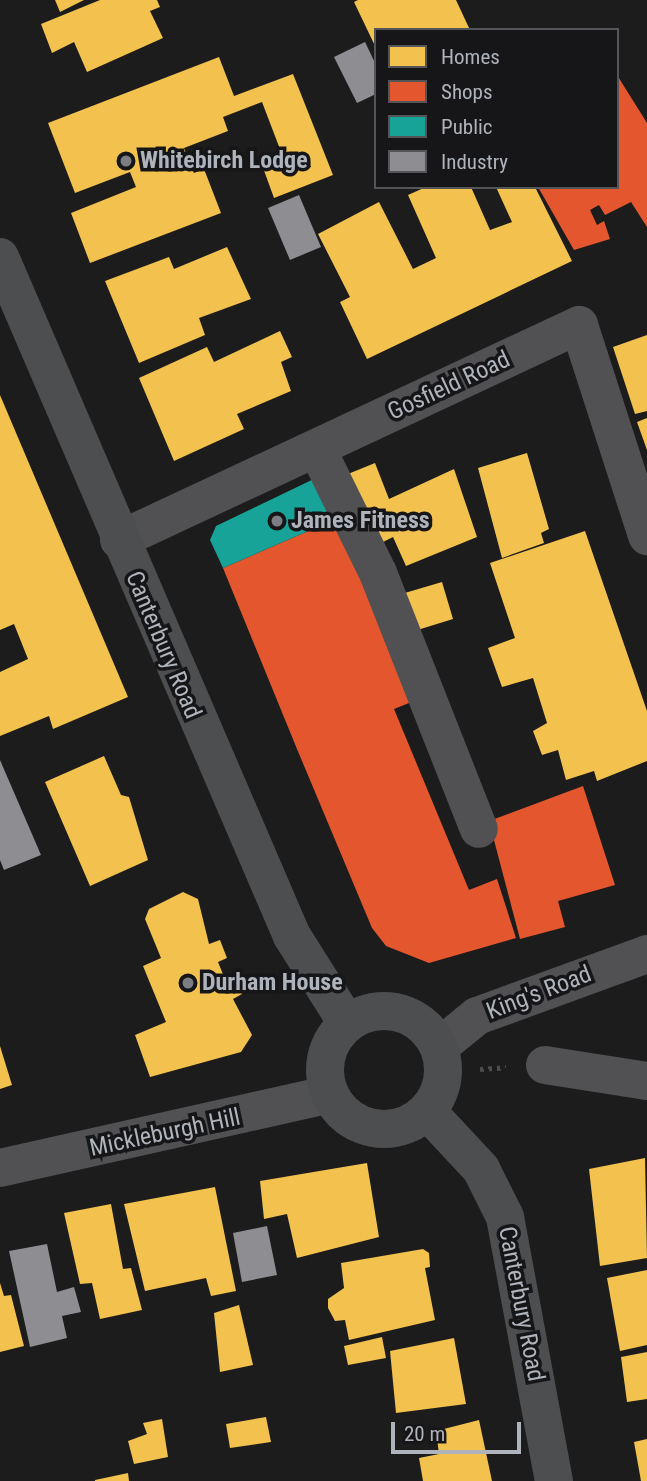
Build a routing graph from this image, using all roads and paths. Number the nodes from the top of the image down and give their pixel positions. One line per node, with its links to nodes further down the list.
1 (0, 257): 4 (main road, Canterbury Road)
2 (317, 449): 3 (street, Gosfield Road); 4 (street, Gosfield Road); 5 (street)
3 (647, 536)
4 (119, 540): 7 (main road, Canterbury Road)
5 (479, 829)
6 (647, 954): 8 (street, King's Road)
7 (347, 1023): 8 (main road); 11 (main road)
8 (442, 1059): 9 (path); 12 (main road)
9 (545, 1065): 10 (street)
10 (647, 1081)
11 (330, 1094): 12 (main road); 13 (street, Mickleburgh Hill)
12 (428, 1111): 14 (main road, Canterbury Road)
13 (0, 1168)
14 (554, 1481)

